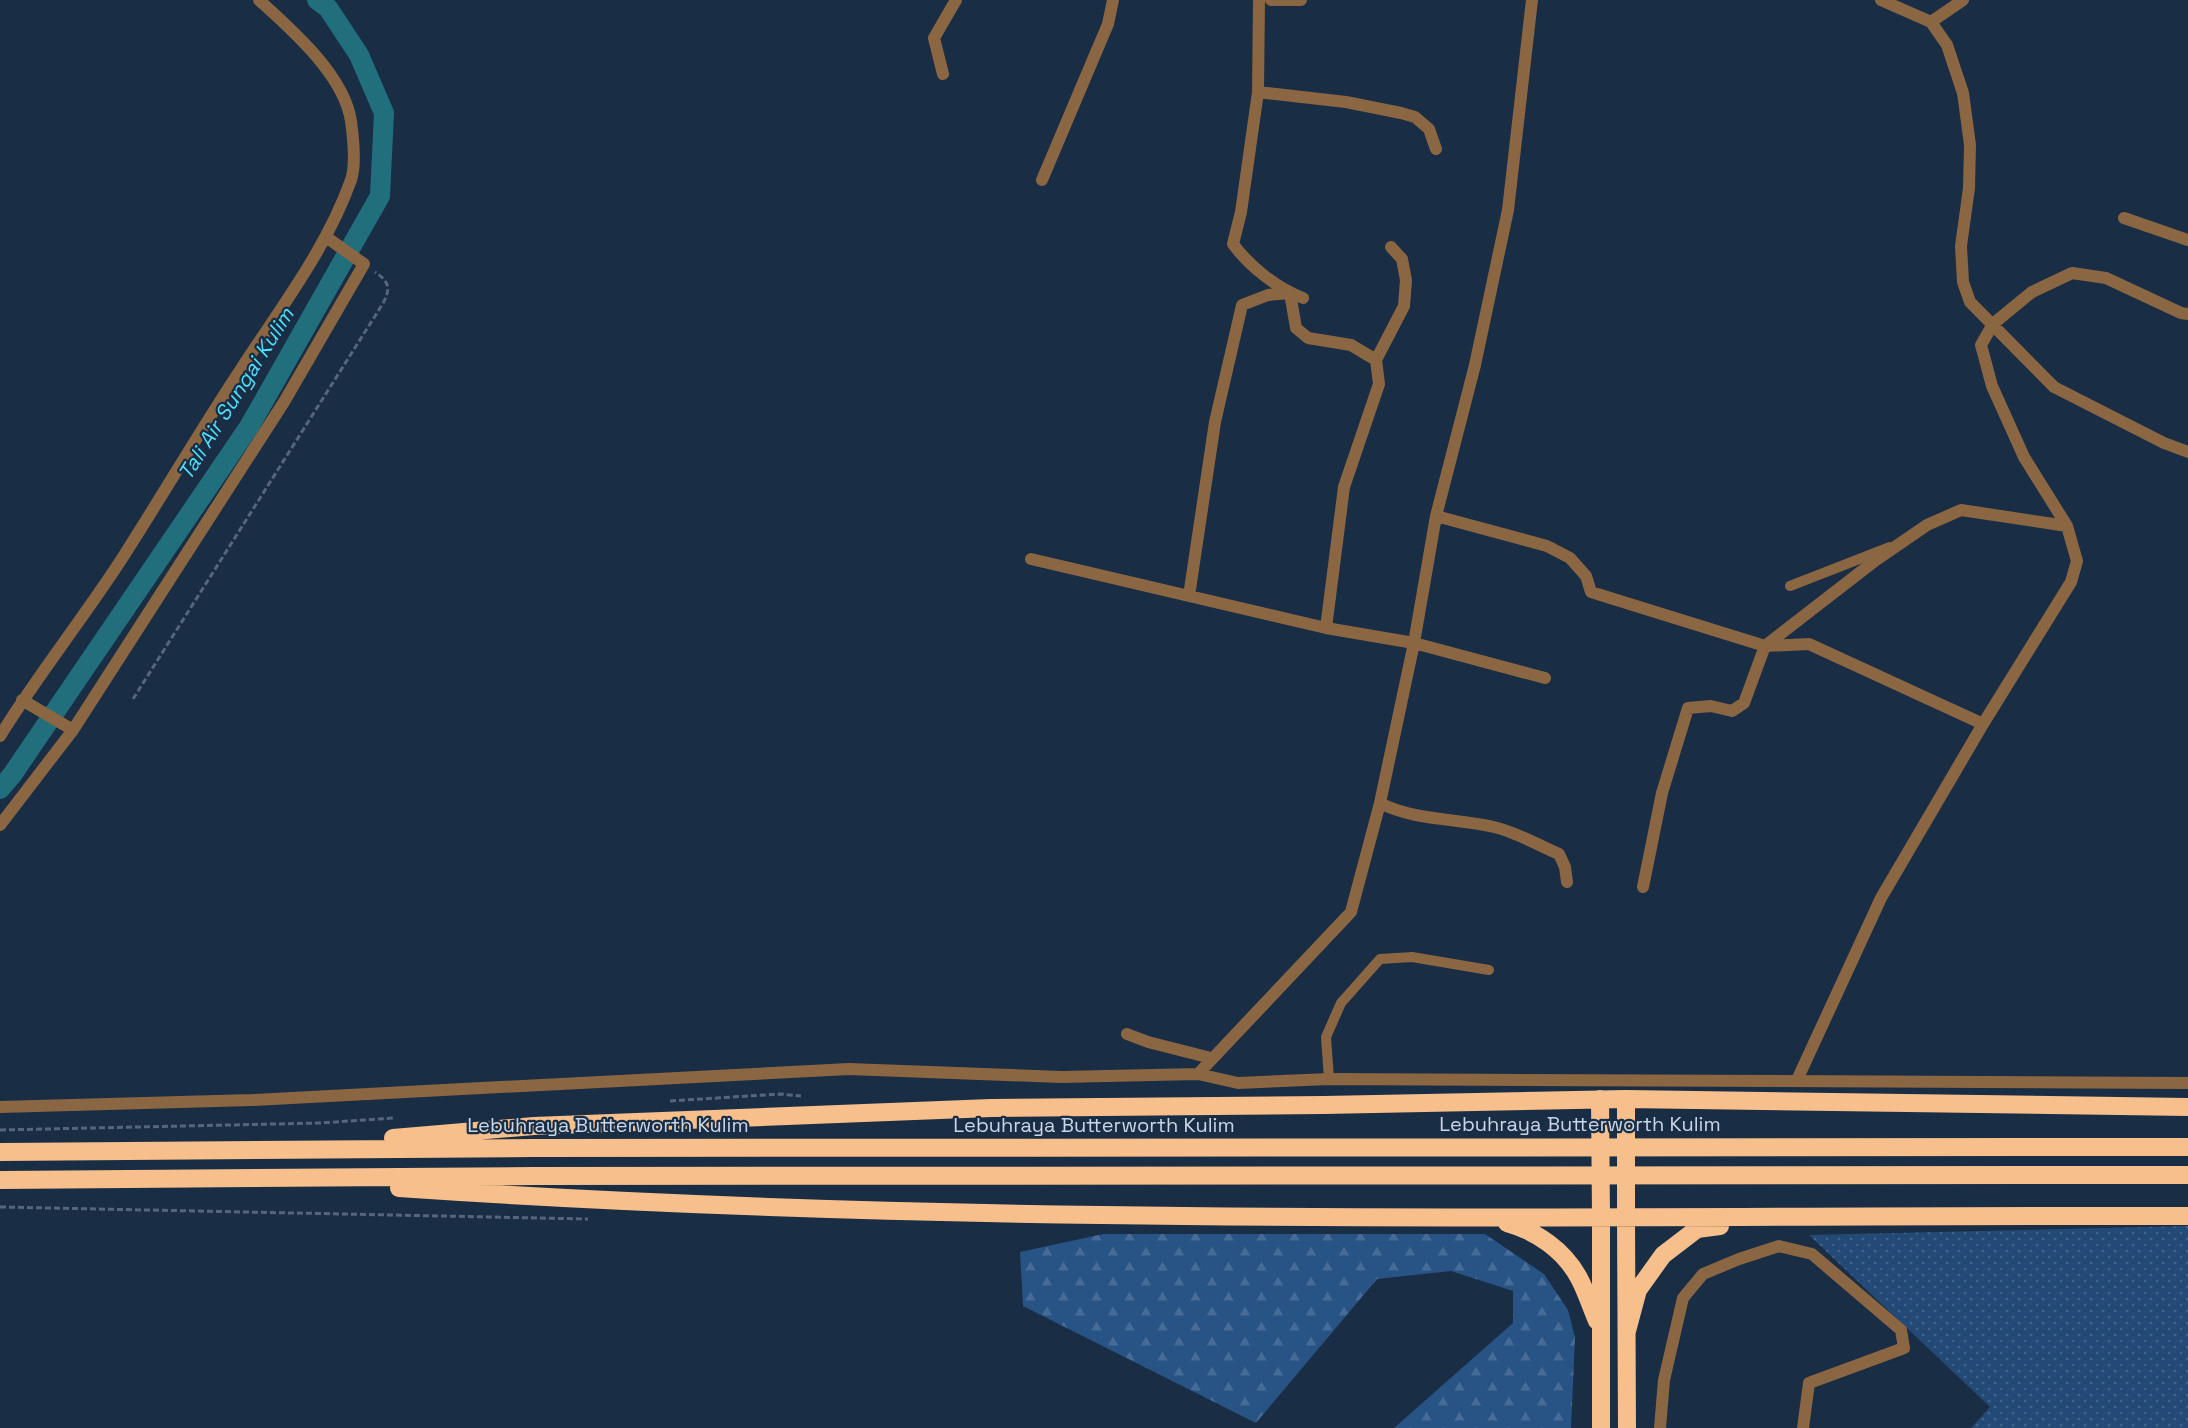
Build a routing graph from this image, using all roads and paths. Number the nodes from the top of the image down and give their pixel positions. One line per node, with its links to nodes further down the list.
1 (259, 0): 17 (street)
2 (956, 0): 11 (street)
3 (1113, 0): 14 (street)
4 (1259, 0): 12 (street)
5 (1271, 0): 6 (street)
6 (1301, 0)
7 (1532, 0): 26 (street)
8 (1881, 0): 10 (street)
9 (1963, 0): 10 (street)
10 (1931, 22): 23 (street)
11 (944, 74)
12 (1258, 92): 13 (street); 20 (street)
13 (1436, 149)
14 (1042, 180)
15 (2124, 218): 16 (street)
16 (2188, 240)
17 (331, 241): 19 (street); 37 (street)
18 (1391, 247): 24 (street)
19 (361, 262): 36 (path); 39 (street)
20 (1290, 293): 21 (street); 24 (street); 31 (street)
21 (1303, 298)
22 (2188, 314): 23 (street)
23 (1995, 323): 25 (street); 27 (street)
24 (1376, 360): 32 (street)
25 (2188, 452)
26 (1436, 516): 33 (street); 34 (street)
27 (2067, 526): 28 (street); 38 (street)
28 (1902, 543): 30 (lane); 34 (street)
29 (1031, 559): 31 (street)
30 (1790, 586)
31 (1189, 596): 32 (street)
32 (1326, 628): 33 (street)
33 (1414, 643): 35 (street); 41 (street)
34 (1765, 646): 38 (street); 44 (street)
35 (1545, 678)
36 (133, 699)
37 (26, 702): 39 (street); 40 (street)
38 (1983, 724): 50 (street)
39 (69, 728): 42 (street)
40 (0, 736)
41 (1380, 803): 43 (street); 47 (street)
42 (0, 825)
43 (1567, 882)
44 (1643, 887)
45 (1489, 970): 49 (lane)
46 (1127, 1035): 47 (street)
47 (1212, 1058): 48 (street)
48 (1198, 1074): 49 (street); 56 (street)
49 (1329, 1078): 50 (street)
50 (1797, 1080): 51 (street)
51 (2188, 1083)
52 (810, 1096): 55 (path)
53 (1600, 1099): 54 (highway); 61 (highway); 70 (highway, bridge)
54 (1626, 1099): 57 (highway); 71 (highway, bridge)
55 (662, 1101)
56 (0, 1107)
57 (2188, 1107)
58 (403, 1117): 59 (path)
59 (0, 1130)
60 (2188, 1147): 61 (highway, Lebuhraya Butterworth Kulim)
61 (257, 1150): 62 (highway, Lebuhraya Butterworth Kulim)
62 (0, 1152)
63 (2188, 1175): 64 (highway)
64 (257, 1179): 65 (highway); 69 (highway)
65 (0, 1180)
66 (0, 1207): 72 (path)
67 (1787, 1215): 68 (highway); 71 (highway); 74 (highway)
68 (2188, 1216)
69 (1486, 1217): 70 (highway); 73 (highway)
70 (1600, 1217): 71 (highway); 73 (highway)
71 (1626, 1217): 74 (highway)
72 (598, 1219)
73 (1601, 1331): 75 (highway)
74 (1626, 1331): 76 (highway)
75 (1601, 1428)
76 (1627, 1428)
77 (1660, 1428): 78 (street)
78 (1803, 1428)

